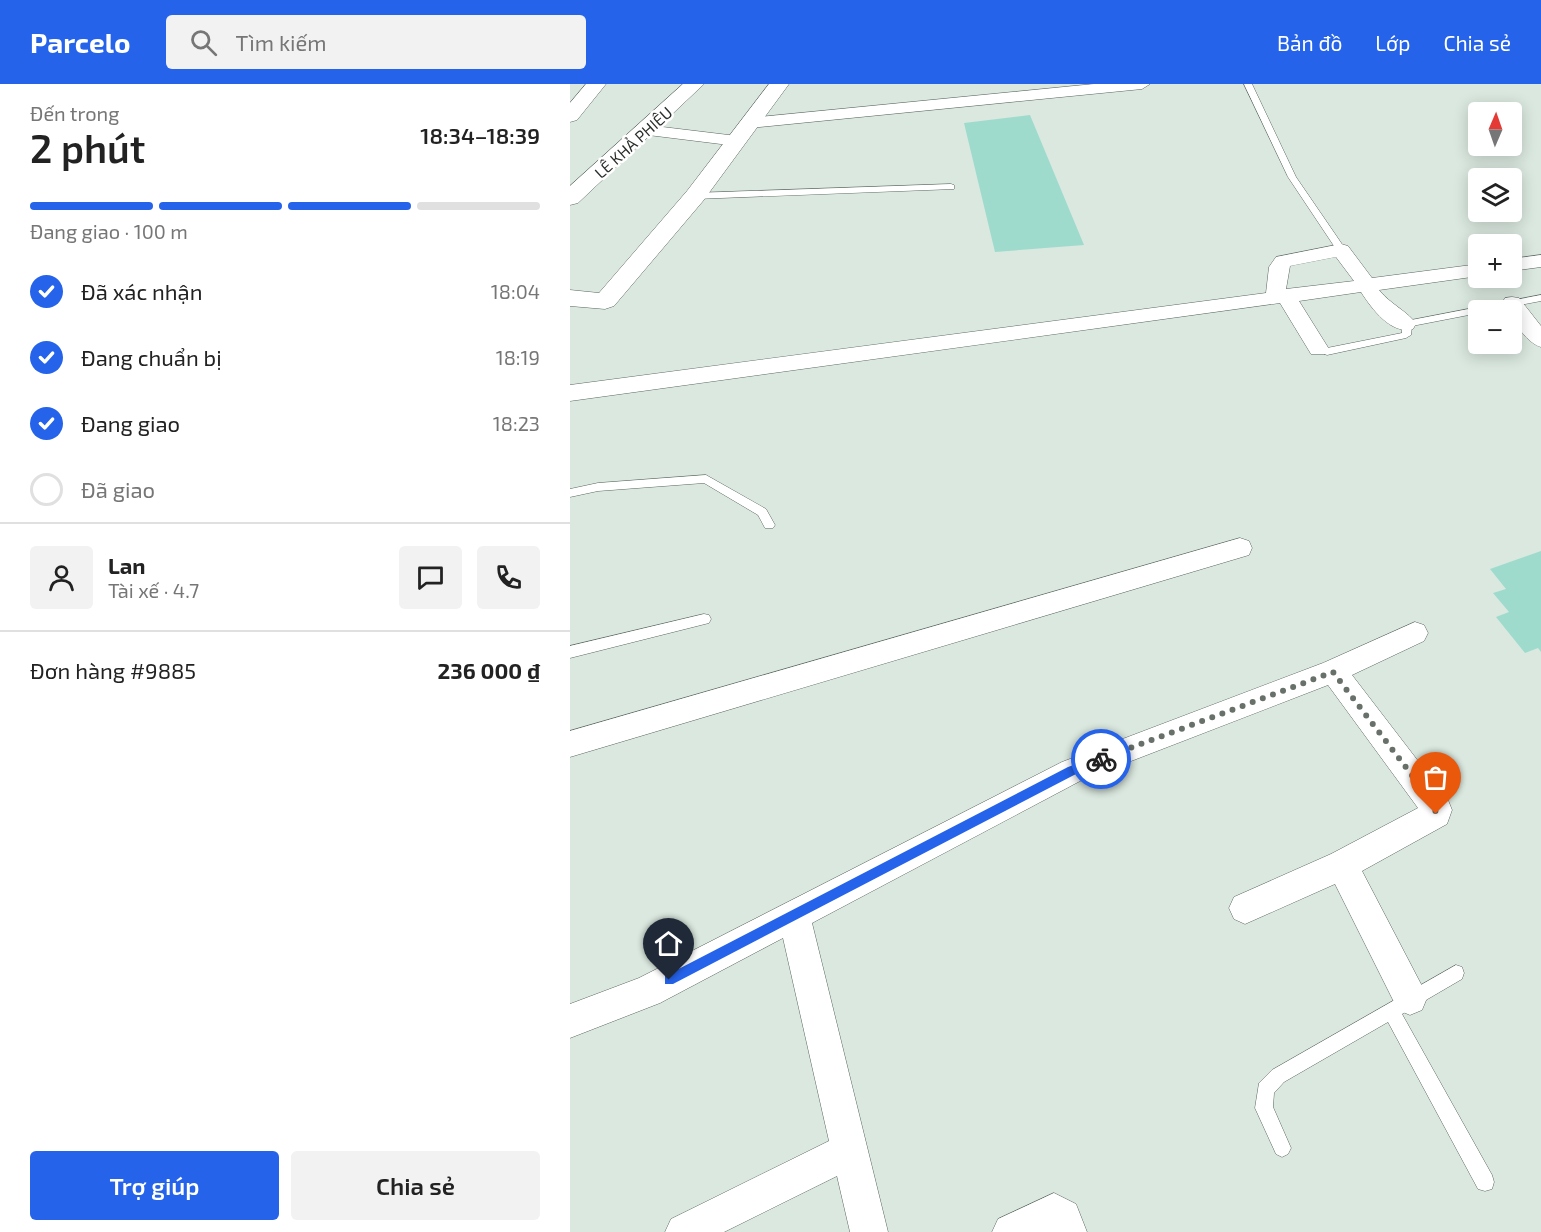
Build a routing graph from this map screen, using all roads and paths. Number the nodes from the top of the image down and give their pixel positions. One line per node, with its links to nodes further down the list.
1 (609, 84): 6 (main road)
2 (694, 84): 7 (main road, LÊ KHẢ PHIÊU)
3 (779, 84): 10 (main road)
4 (1142, 84): 10 (street)
5 (1248, 84): 14 (lane)
6 (586, 88): 8 (main road)
7 (675, 93): 9 (main road, LÊ KHẢ PHIÊU)
8 (570, 116)
9 (646, 130): 10 (street); 13 (main road, LÊ KHẢ PHIÊU)
10 (744, 132): 12 (main road)
11 (951, 187): 12 (lane)
12 (695, 196): 20 (main road)
13 (570, 198)
14 (1341, 250): 18 (street); 19 (street)
15 (1541, 261): 16 (street)
16 (1522, 264)
17 (1468, 271): 18 (street)
18 (1365, 285): 19 (street); 25 (street)
19 (1280, 295): 27 (street); 28 (street)
20 (570, 298)
21 (1541, 298): 22 (lane)
22 (1522, 301)
23 (1468, 312): 25 (lane)
24 (1522, 316): 26 (street)
25 (1406, 324): 27 (lane)
26 (1541, 340)
27 (1318, 349)
28 (570, 393)
29 (570, 493): 30 (lane)
30 (770, 525)
31 (1240, 548): 36 (street)
32 (704, 619): 34 (lane)
33 (1415, 633): 35 (street)
34 (570, 652)
35 (1333, 672): 37 (street); 39 (street)
36 (570, 744)
37 (1342, 865): 38 (street); 41 (street)
38 (1245, 908)
39 (794, 915): 42 (street); 44 (street)
40 (1456, 973): 41 (lane)
41 (1400, 1004): 43 (lane); 45 (lane)
42 (570, 1021)
43 (1282, 1148)
44 (850, 1150): 46 (street); 47 (street)
45 (1485, 1182)
46 (684, 1232)
47 (869, 1232)
48 (1011, 1232): 49 (street)
49 (1068, 1232)

